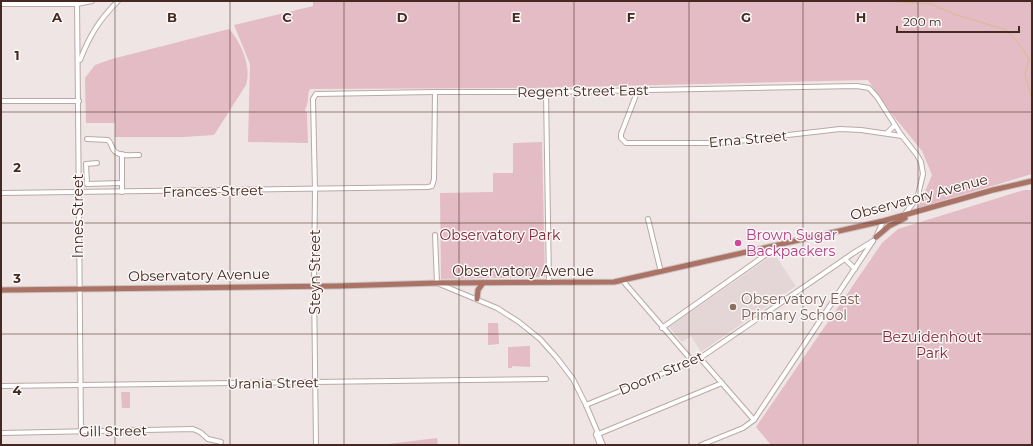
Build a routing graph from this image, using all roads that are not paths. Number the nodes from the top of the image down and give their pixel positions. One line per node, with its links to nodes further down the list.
1 (92, 1): 3 (street)
2 (118, 1): 5 (street)
3 (77, 2): 4 (street); 5 (street, Innes Street)
4 (1, 4)
5 (79, 63): 11 (street, Innes Street)
6 (638, 90): 8 (street, Regent Street East); 12 (street, Regent Street East); 13 (street, Erna Street)
7 (434, 92): 8 (street, Regent Street East); 9 (street, Regent Street East); 21 (street, Frances Street)
8 (546, 92): 37 (street)
9 (312, 100): 21 (street, Steyn Street)
10 (1, 101): 11 (street)
11 (79, 101): 24 (street, Innes Street)
12 (895, 125): 13 (street); 14 (street)
13 (887, 133): 14 (street, Erna Street)
14 (902, 136): 26 (street)
15 (86, 139): 16 (street)
16 (122, 154): 17 (street); 20 (street)
17 (139, 155)
18 (96, 163): 20 (street)
19 (1032, 181): 25 (main road, Observatory Avenue)
20 (122, 183): 22 (street)
21 (315, 190): 22 (street, Frances Street); 39 (street, Steyn Street)
22 (122, 192): 24 (street, Frances Street)
23 (1, 193): 24 (street, Frances Street)
24 (78, 193): 40 (street, Innes Street)
25 (916, 212): 26 (main road, Observatory Avenue); 30 (main road)
26 (904, 216): 28 (main road, Observatory Avenue)
27 (648, 218): 34 (street)
28 (883, 221): 30 (street); 31 (main road, Observatory Avenue)
29 (435, 235): 36 (street)
30 (874, 239): 32 (street, Doorn Street); 33 (street)
31 (782, 244): 34 (main road, Observatory Avenue); 43 (street)
32 (845, 259): 33 (street); 44 (street, Doorn Street)
33 (855, 269): 52 (street)
34 (661, 272): 35 (main road, Observatory Avenue)
35 (622, 281): 37 (main road, Observatory Avenue); 43 (street)
36 (437, 283): 38 (main road, Observatory Avenue); 39 (main road, Observatory Avenue); 42 (street)
37 (549, 283): 38 (main road, Observatory Avenue)
38 (483, 284): 42 (main road)
39 (314, 286): 40 (main road, Observatory Avenue); 47 (street, Steyn Street)
40 (78, 289): 41 (main road, Observatory Avenue); 50 (street, Innes Street)
41 (1, 290)
42 (477, 299): 51 (street)
43 (662, 328): 45 (street)
44 (700, 358): 45 (street, Doorn Street); 48 (street)
45 (693, 362): 51 (street, Doorn Street)
46 (546, 379): 47 (street, Urania Street)
47 (316, 382): 50 (street, Urania Street); 57 (street, Steyn Street)
48 (722, 383): 52 (street); 55 (street)
49 (1, 386): 50 (street, Urania Street)
50 (80, 386): 53 (street, Innes Street)
51 (586, 405): 55 (street)
52 (754, 420): 60 (street)
53 (80, 432): 54 (street, Gill Street); 56 (street, Gill Street)
54 (1, 433)
55 (597, 433): 58 (street); 59 (street)
56 (221, 442)
57 (316, 445)
58 (600, 445)
59 (603, 445)
60 (701, 445)

